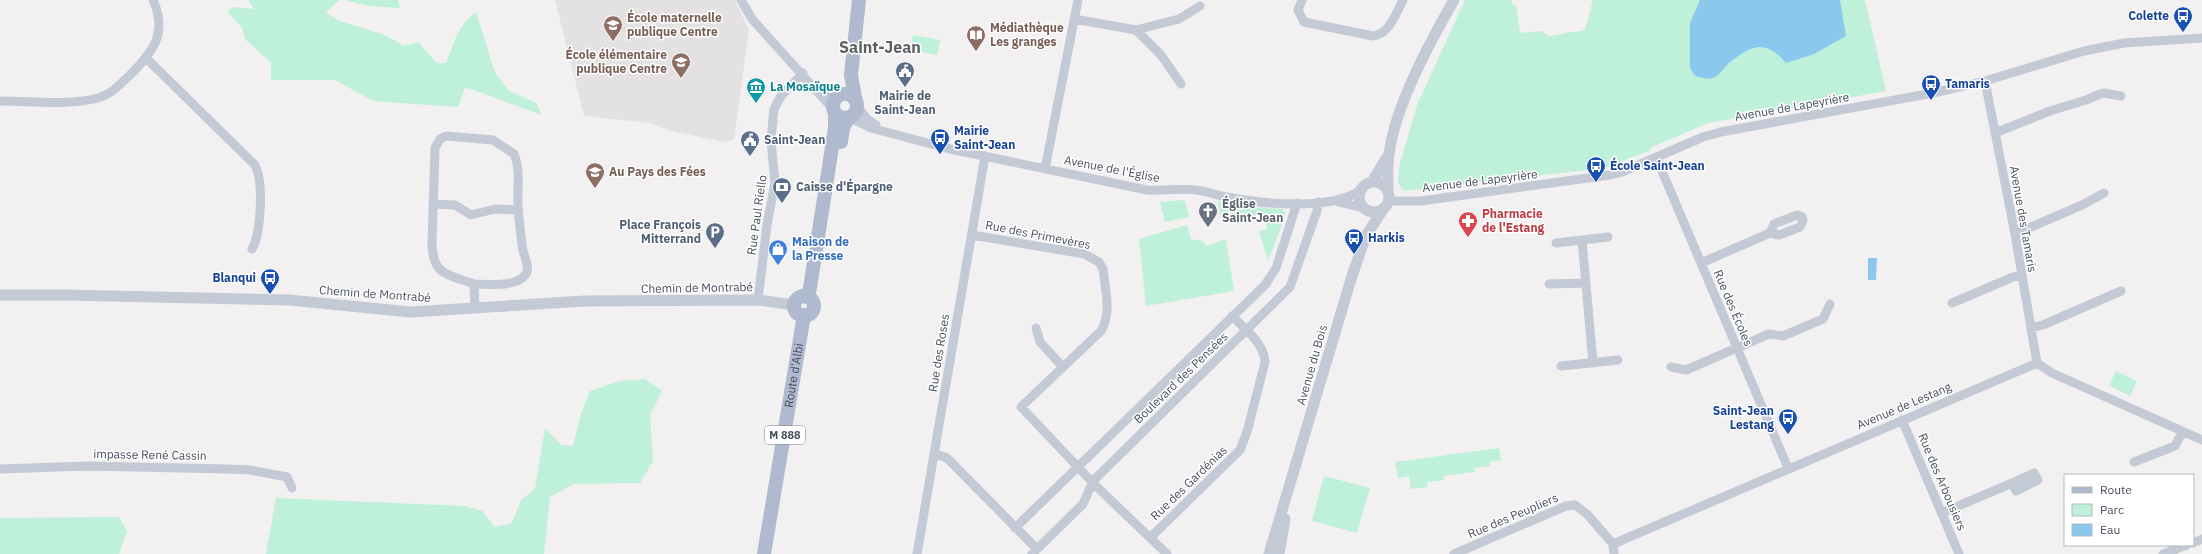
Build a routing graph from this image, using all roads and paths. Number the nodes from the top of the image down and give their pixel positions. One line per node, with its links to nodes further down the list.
1 (153, 0): 13 (street)
2 (741, 0): 14 (street)
3 (859, 0): 10 (main road)
4 (1078, 0): 9 (street)
5 (1302, 0): 6 (street)
6 (1403, 0)
7 (1454, 0): 23 (street)
8 (1200, 6): 11 (street)
9 (1074, 19): 11 (street); 26 (street)
10 (855, 26): 20 (main road); 21 (main road)
11 (1136, 30): 16 (street)
12 (2202, 38): 15 (street, Avenue de Lapeyrière)
13 (146, 58): 19 (street); 46 (street)
14 (803, 73): 17 (street); 55 (street, Rue Paul Riello)
15 (1985, 81): 22 (street, Avenue des Tamaris); 25 (street, Avenue de Lapeyrière)
16 (1181, 84)
17 (813, 85): 20 (street); 20 (street)
18 (2121, 96): 22 (street)
19 (0, 101)
20 (837, 103): 21 (main road); 21 (main road); 38 (main road)
21 (853, 110): 24 (street, Avenue de l'Église); 38 (main road)
22 (1994, 133): 40 (street, Avenue des Tamaris)
23 (1389, 153): 27 (street); 30 (street)
24 (985, 156): 26 (street, Avenue de l'Église); 41 (street, Rue des Roses)
25 (1656, 157): 30 (street, Avenue de Lapeyrière); 47 (street, Rue des Écoles)
26 (1045, 168): 33 (street, Avenue de l'Église)
27 (1372, 182): 28 (street); 30 (street)
28 (1361, 190): 31 (street, Avenue de l'Église); 35 (street)
29 (2104, 193): 40 (street)
30 (1389, 196): 37 (street)
31 (1335, 201): 32 (street, Avenue de l'Église); 35 (street, Avenue de l'Église)
32 (1318, 202): 33 (street, Avenue de l'Église); 64 (street, Boulevard des Pensées)
33 (1297, 203): 61 (street, Boulevard des Pensées)
34 (433, 204): 36 (street); 36 (street); 50 (street)
35 (1364, 208): 37 (street); 42 (street, Avenue du Bois)
36 (518, 210): 50 (street)
37 (1382, 211): 42 (street, Avenue du Bois)
38 (819, 232): 54 (main road)
39 (1770, 233): 47 (street)
40 (2015, 234): 48 (street, Avenue des Tamaris)
41 (972, 235): 70 (street, Rue des Primevères); 75 (street, Rue des Roses)
42 (1366, 236): 83 (street, Avenue du Bois)
43 (1608, 237): 44 (street)
44 (1582, 240): 45 (street); 49 (street)
45 (1556, 243)
46 (252, 249)
47 (1701, 263): 65 (street, Rue des Écoles)
48 (2022, 275): 56 (street); 63 (street, Avenue des Tamaris)
49 (1585, 283): 51 (street); 67 (street)
50 (474, 284): 59 (street)
51 (1550, 284)
52 (2121, 290): 63 (street)
53 (0, 295): 59 (street, Chemin de Montrabé)
54 (807, 297): 58 (main road); 60 (main road)
55 (758, 300): 58 (street, Chemin de Montrabé); 59 (street, Chemin de Montrabé)
56 (1952, 303)
57 (1830, 304): 65 (street)
58 (795, 305): 60 (main road)
59 (475, 308)
60 (804, 316): 90 (main road, Route d'Albi / M 888)
61 (1232, 316): 64 (street, Rue des Gardénias); 77 (street, Boulevard des Pensées)
62 (1036, 328): 70 (street)
63 (2031, 328): 68 (street, Avenue des Tamaris)
64 (1246, 331): 80 (street, Boulevard des Pensées); 86 (street, Rue des Gardénias)
65 (1737, 348): 71 (street); 78 (street, Rue des Écoles)
66 (1618, 360): 67 (street)
67 (1593, 363): 69 (street)
68 (2036, 363): 72 (street, Avenue de Lestang); 73 (street)
69 (1561, 366)
70 (1063, 367): 77 (street, Rue des Primevères)
71 (1671, 367)
72 (1902, 420): 78 (street, Avenue de Lestang); 84 (street, Rue des Arbousiers)
73 (2182, 432): 74 (street); 76 (street)
74 (2202, 440)
75 (934, 453): 85 (street); 91 (street, Rue des Roses)
76 (2134, 462)
77 (1078, 466): 80 (street); 85 (street, Boulevard des Pensées)
78 (1788, 468): 87 (street, Avenue de Lestang)
79 (0, 469): 82 (street, impasse René Cassin)
80 (1092, 481): 86 (street); 89 (street, Boulevard des Pensées)
81 (2012, 483): 84 (street)
82 (292, 488)
83 (1286, 502): 93 (street, Avenue du Bois); 94 (street, Avenue du Bois)
84 (1942, 512): 97 (street, Rue des Arbousiers)
85 (1015, 528): 89 (street)
86 (1151, 537): 92 (street)
87 (1613, 544): 95 (street, Rue des Peupliers); 96 (street)
88 (2186, 548): 98 (street)
89 (1035, 552)
90 (764, 554)
91 (917, 554)
92 (1167, 554)
93 (1269, 554)
94 (1279, 554)
95 (1454, 554)
96 (1614, 554)
97 (1959, 554)
98 (2163, 554)

